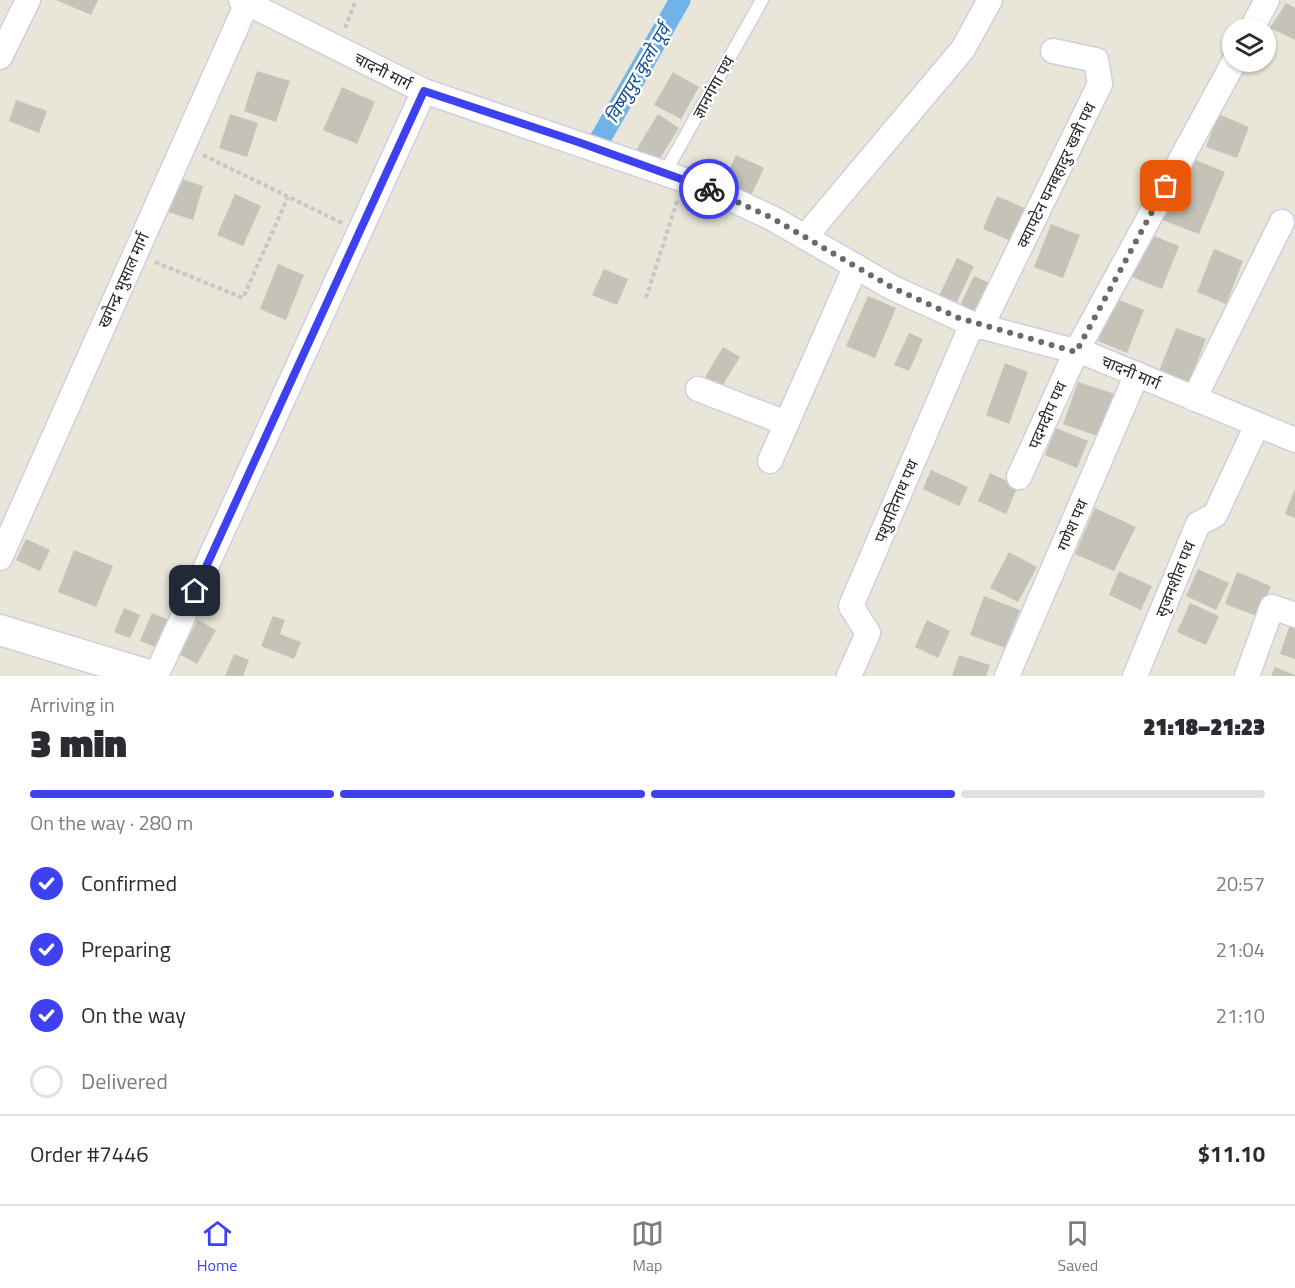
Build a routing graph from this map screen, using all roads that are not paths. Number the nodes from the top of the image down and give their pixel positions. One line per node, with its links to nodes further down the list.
1 (28, 0): 8 (street)
2 (762, 0): 11 (lane, ज्ञानगंगा पथ)
3 (990, 0): 13 (street)
4 (1267, 0): 6 (street)
5 (244, 2): 10 (street, चादनी मार्ग); 25 (street, खगेन्द्र भुसाल मार्ग)
6 (1257, 18)
7 (1053, 51): 15 (street, क्यापटेन घनबहादुर खत्री पथ)
8 (0, 57)
9 (1229, 72): 16 (street, पदमदीप पथ)
10 (424, 91): 11 (street, चादनी मार्ग); 28 (street)
11 (674, 177): 13 (street, चादनी मार्ग)
12 (1282, 222): 19 (street)
13 (805, 237): 14 (street, चादनी मार्ग)
14 (856, 266): 15 (street, चादनी मार्ग); 20 (street)
15 (977, 325): 16 (street, चादनी मार्ग); 29 (street, पशुपतिनाथ पथ)
16 (1076, 352): 17 (street, चादनी मार्ग); 24 (street, पदमदीप पथ)
17 (1137, 374): 19 (street, चादनी मार्ग); 30 (street, गणेश पथ)
18 (698, 389): 20 (street)
19 (1194, 399): 21 (street, चादनी मार्ग)
20 (786, 423): 23 (street)
21 (1257, 426): 22 (street, चादनी मार्ग); 31 (street, सृजनशील पथ)
22 (1295, 440)
23 (770, 461)
24 (1019, 477)
25 (0, 558)
26 (1295, 615): 32 (street)
27 (0, 630): 28 (street)
28 (154, 676)
29 (849, 676)
30 (1007, 676)
31 (1135, 676)
32 (1247, 676)

